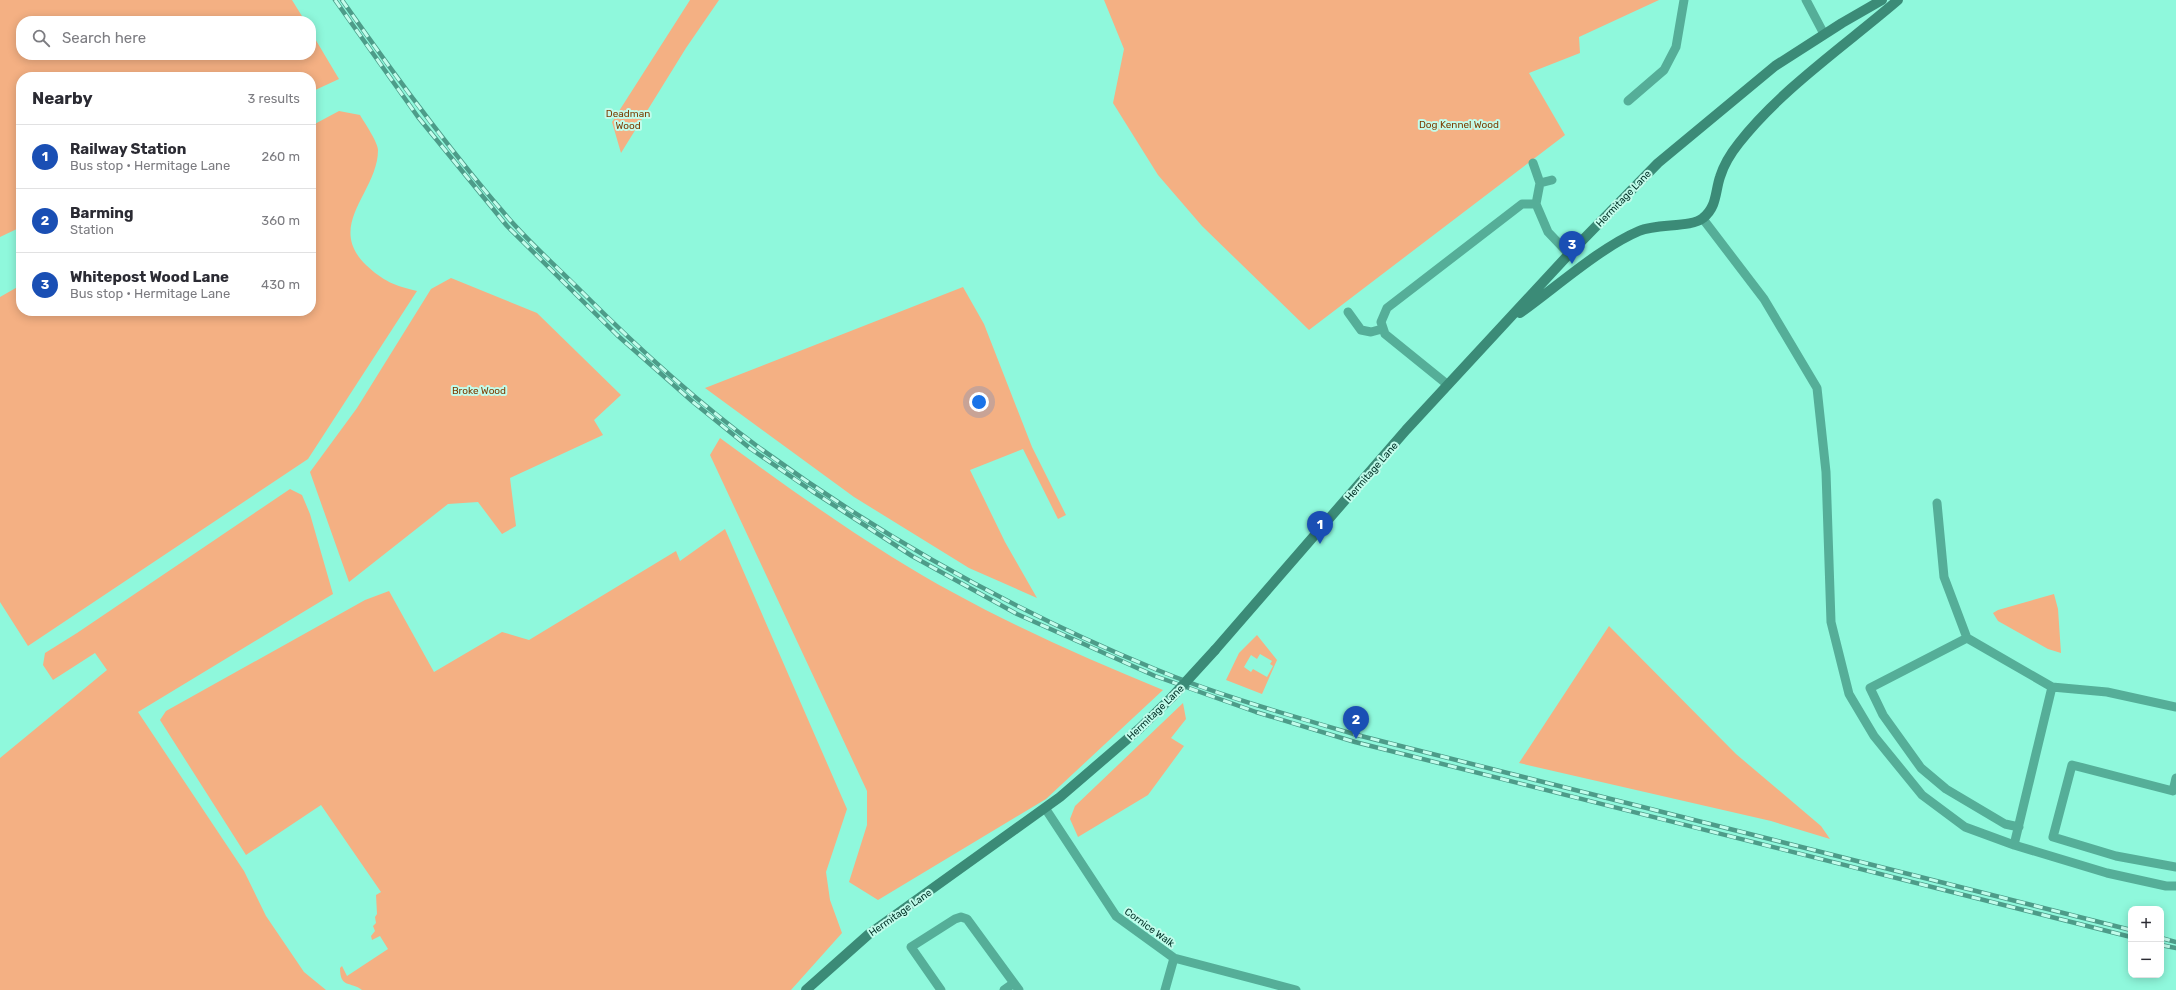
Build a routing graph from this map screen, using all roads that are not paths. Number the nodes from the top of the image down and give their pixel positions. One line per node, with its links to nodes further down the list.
1 (1684, 0): 6 (street)
2 (1806, 0): 5 (street)
3 (1882, 0): 5 (main road, Hermitage Lane)
4 (1898, 0): 11 (main road)
5 (1824, 34): 12 (main road, Hermitage Lane)
6 (1628, 101)
7 (1533, 163): 9 (street)
8 (1552, 180): 9 (street)
9 (1540, 183): 10 (street)
10 (1536, 204): 12 (street); 15 (street)
11 (1703, 219): 14 (main road); 25 (street)
12 (1569, 254): 14 (main road, Hermitage Lane)
13 (1348, 312): 15 (street)
14 (1501, 328): 16 (main road, Hermitage Lane)
15 (1382, 329): 16 (street)
16 (1448, 385): 23 (main road, Hermitage Lane, bridge)
17 (1937, 503): 18 (street)
18 (1967, 638): 19 (street); 24 (street)
19 (2052, 687): 20 (street); 24 (street)
20 (2176, 707)
21 (2176, 778): 22 (street)
22 (2174, 791): 26 (street)
23 (1044, 808): 28 (street, Cornice Walk); 30 (main road, Hermitage Lane)
24 (2019, 827): 25 (street)
25 (2014, 845): 27 (street)
26 (2176, 867)
27 (2176, 886)
28 (1174, 958): 33 (street); 34 (street, Cornice Walk)
29 (1016, 986): 31 (street); 32 (street)
30 (806, 990)
31 (940, 990)
32 (1004, 990)
33 (1165, 990)
34 (1296, 990)

